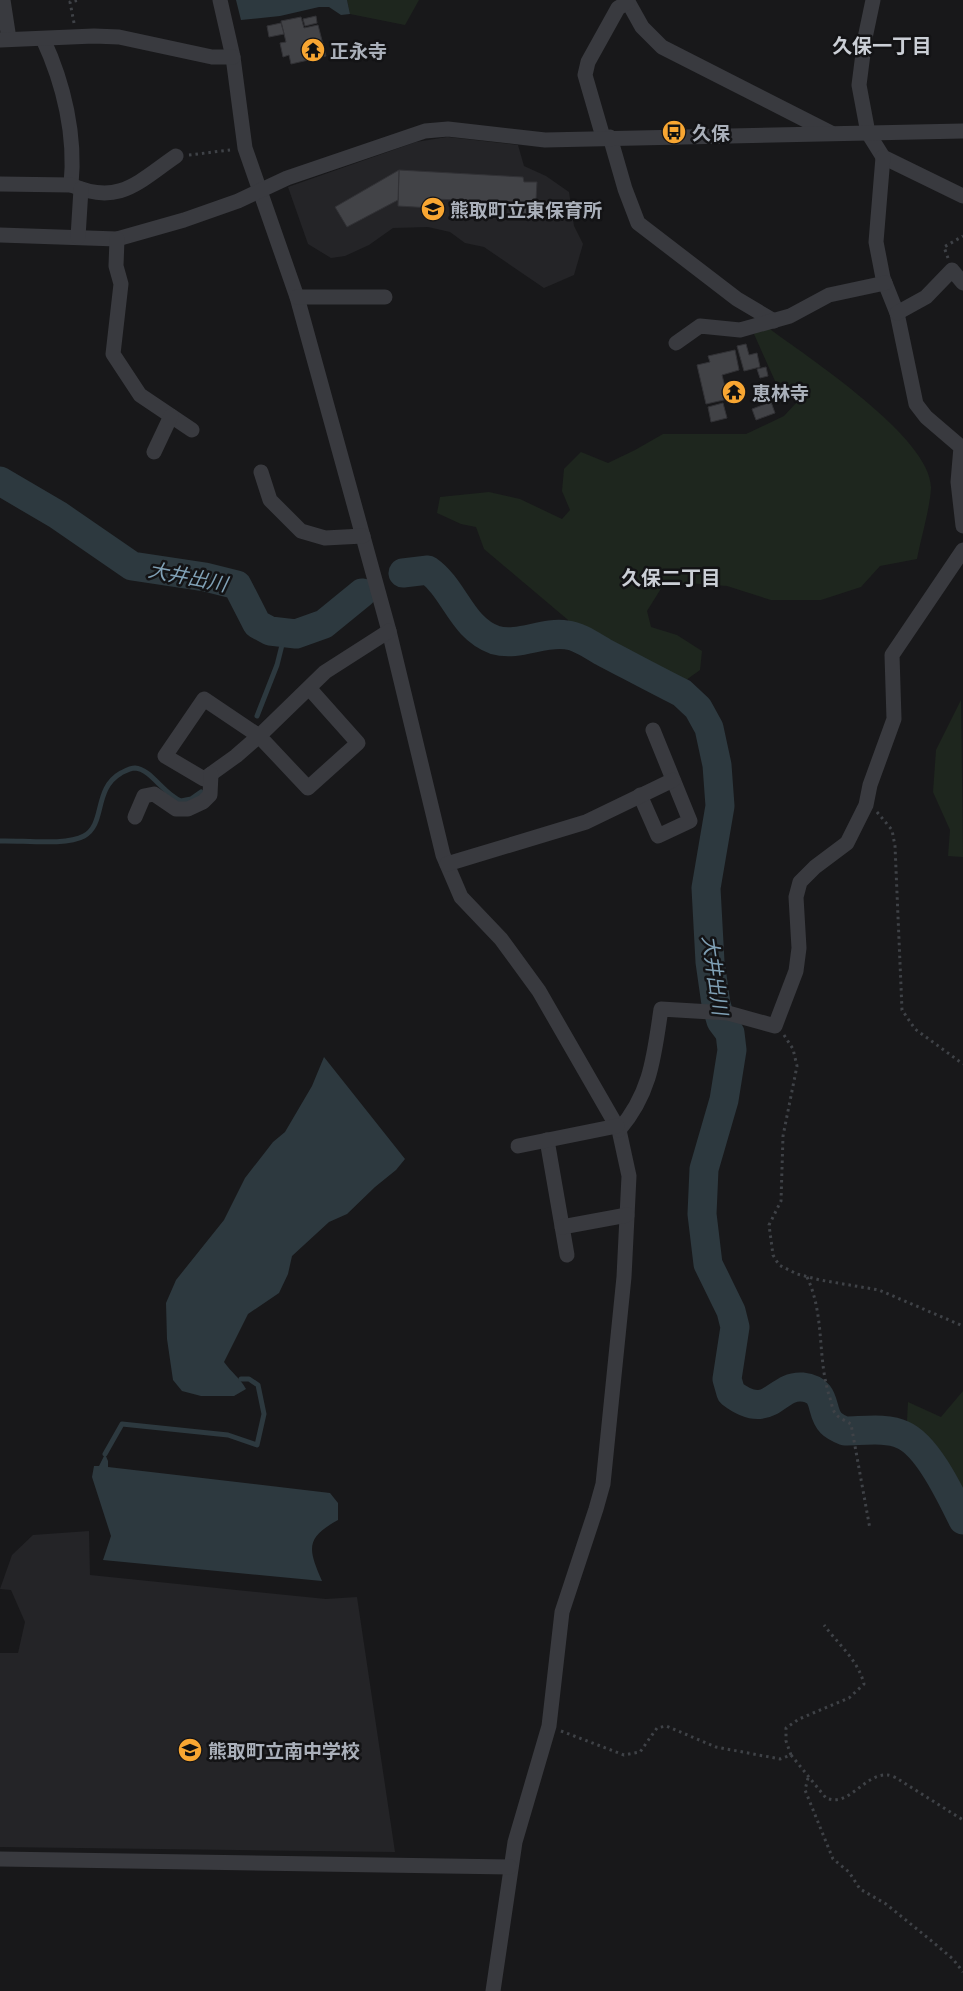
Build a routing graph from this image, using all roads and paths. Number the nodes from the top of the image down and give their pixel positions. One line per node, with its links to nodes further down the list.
1 (3, 0): 7 (street)
2 (78, 0): 6 (path)
3 (220, 0): 9 (street)
4 (873, 0): 11 (street)
5 (628, 1): 12 (street); 13 (street)
6 (76, 37): 8 (street); 9 (street)
7 (4, 40): 8 (street)
8 (43, 40): 18 (street)
9 (233, 57): 14 (street)
10 (963, 132): 11 (street)
11 (868, 134): 12 (street); 16 (street)
12 (834, 135): 13 (street)
13 (607, 137): 19 (street); 31 (street)
14 (245, 148): 15 (path); 19 (street)
15 (176, 156): 18 (street)
16 (883, 157): 20 (street); 26 (street)
17 (0, 184): 18 (street)
18 (76, 187): 23 (street)
19 (258, 190): 24 (street); 28 (street)
20 (963, 196)
21 (0, 234): 23 (street)
22 (963, 236): 25 (path)
23 (78, 237): 24 (street)
24 (116, 239): 33 (street)
25 (952, 270): 27 (street); 30 (street)
26 (885, 283): 30 (street); 31 (street)
27 (963, 283)
28 (297, 297): 29 (street); 39 (street)
29 (385, 297)
30 (897, 313): 35 (street)
31 (774, 322): 32 (street)
32 (676, 343)
33 (171, 416): 34 (street); 36 (street)
34 (192, 430)
35 (962, 447): 38 (street)
36 (154, 452)
37 (261, 472): 39 (street)
38 (963, 526)
39 (363, 536): 41 (street)
40 (963, 550): 48 (street)
41 (389, 631): 42 (street); 50 (street)
42 (309, 688): 44 (street); 44 (street)
43 (653, 730): 46 (street)
44 (259, 736): 45 (street); 45 (street)
45 (211, 774): 49 (street)
46 (672, 780): 47 (street); 47 (street)
47 (640, 795): 50 (street)
48 (866, 805): 51 (street); 52 (path)
49 (135, 817)
50 (447, 864): 53 (street)
51 (775, 1026): 53 (street); 59 (path)
52 (963, 1064)
53 (618, 1128): 54 (street); 56 (street)
54 (547, 1140): 55 (street); 57 (street)
55 (518, 1146)
56 (627, 1215): 57 (street); 63 (street)
57 (562, 1227): 58 (street)
58 (567, 1255)
59 (807, 1277): 60 (path); 61 (path)
60 (963, 1326)
61 (870, 1529)
62 (824, 1625): 64 (path)
63 (549, 1726): 64 (path); 68 (street)
64 (791, 1755): 65 (path)
65 (808, 1778): 66 (path); 69 (path)
66 (963, 1820)
67 (0, 1859): 68 (street)
68 (510, 1867): 70 (street)
69 (963, 1972)
70 (494, 1991)

